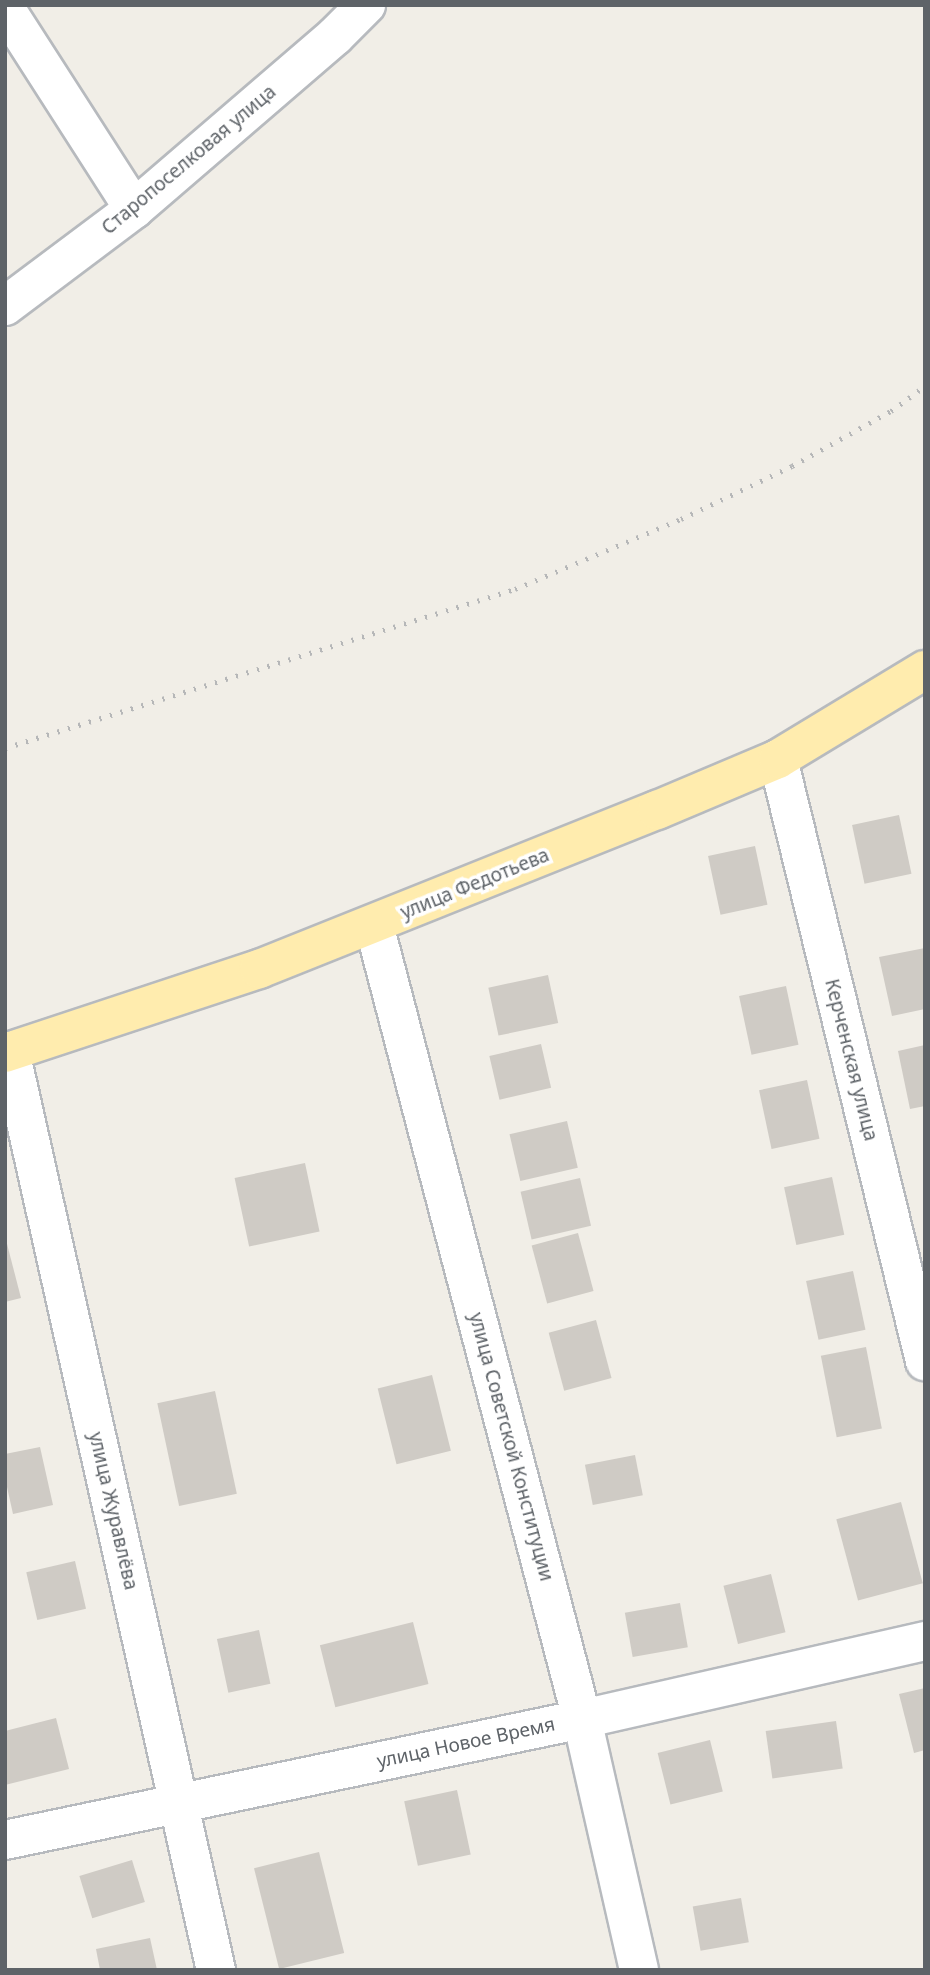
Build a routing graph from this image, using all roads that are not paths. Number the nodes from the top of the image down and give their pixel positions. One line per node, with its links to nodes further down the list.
1 (366, 5): 3 (street, Старопоселковая улица)
2 (5, 8): 3 (street)
3 (134, 209): 4 (street, Старопоселковая улица)
4 (5, 306)
5 (925, 670): 6 (main road, улица Федотьева)
6 (778, 759): 7 (main road, улица Федотьева); 9 (street, Керченская улица)
7 (374, 925): 8 (main road, улица Федотьева); 11 (street, улица Советской Конституции)
8 (8, 1052): 12 (street, улица Журавлёва)
9 (925, 1361)
10 (925, 1641): 11 (street, улица Новое Время)
11 (582, 1719): 12 (street, улица Новое Время); 15 (street, улица Советской Конституции)
12 (178, 1803): 13 (street, улица Новое Время); 14 (street, улица Журавлёва)
13 (5, 1840)
14 (216, 1970)
15 (639, 1970)

